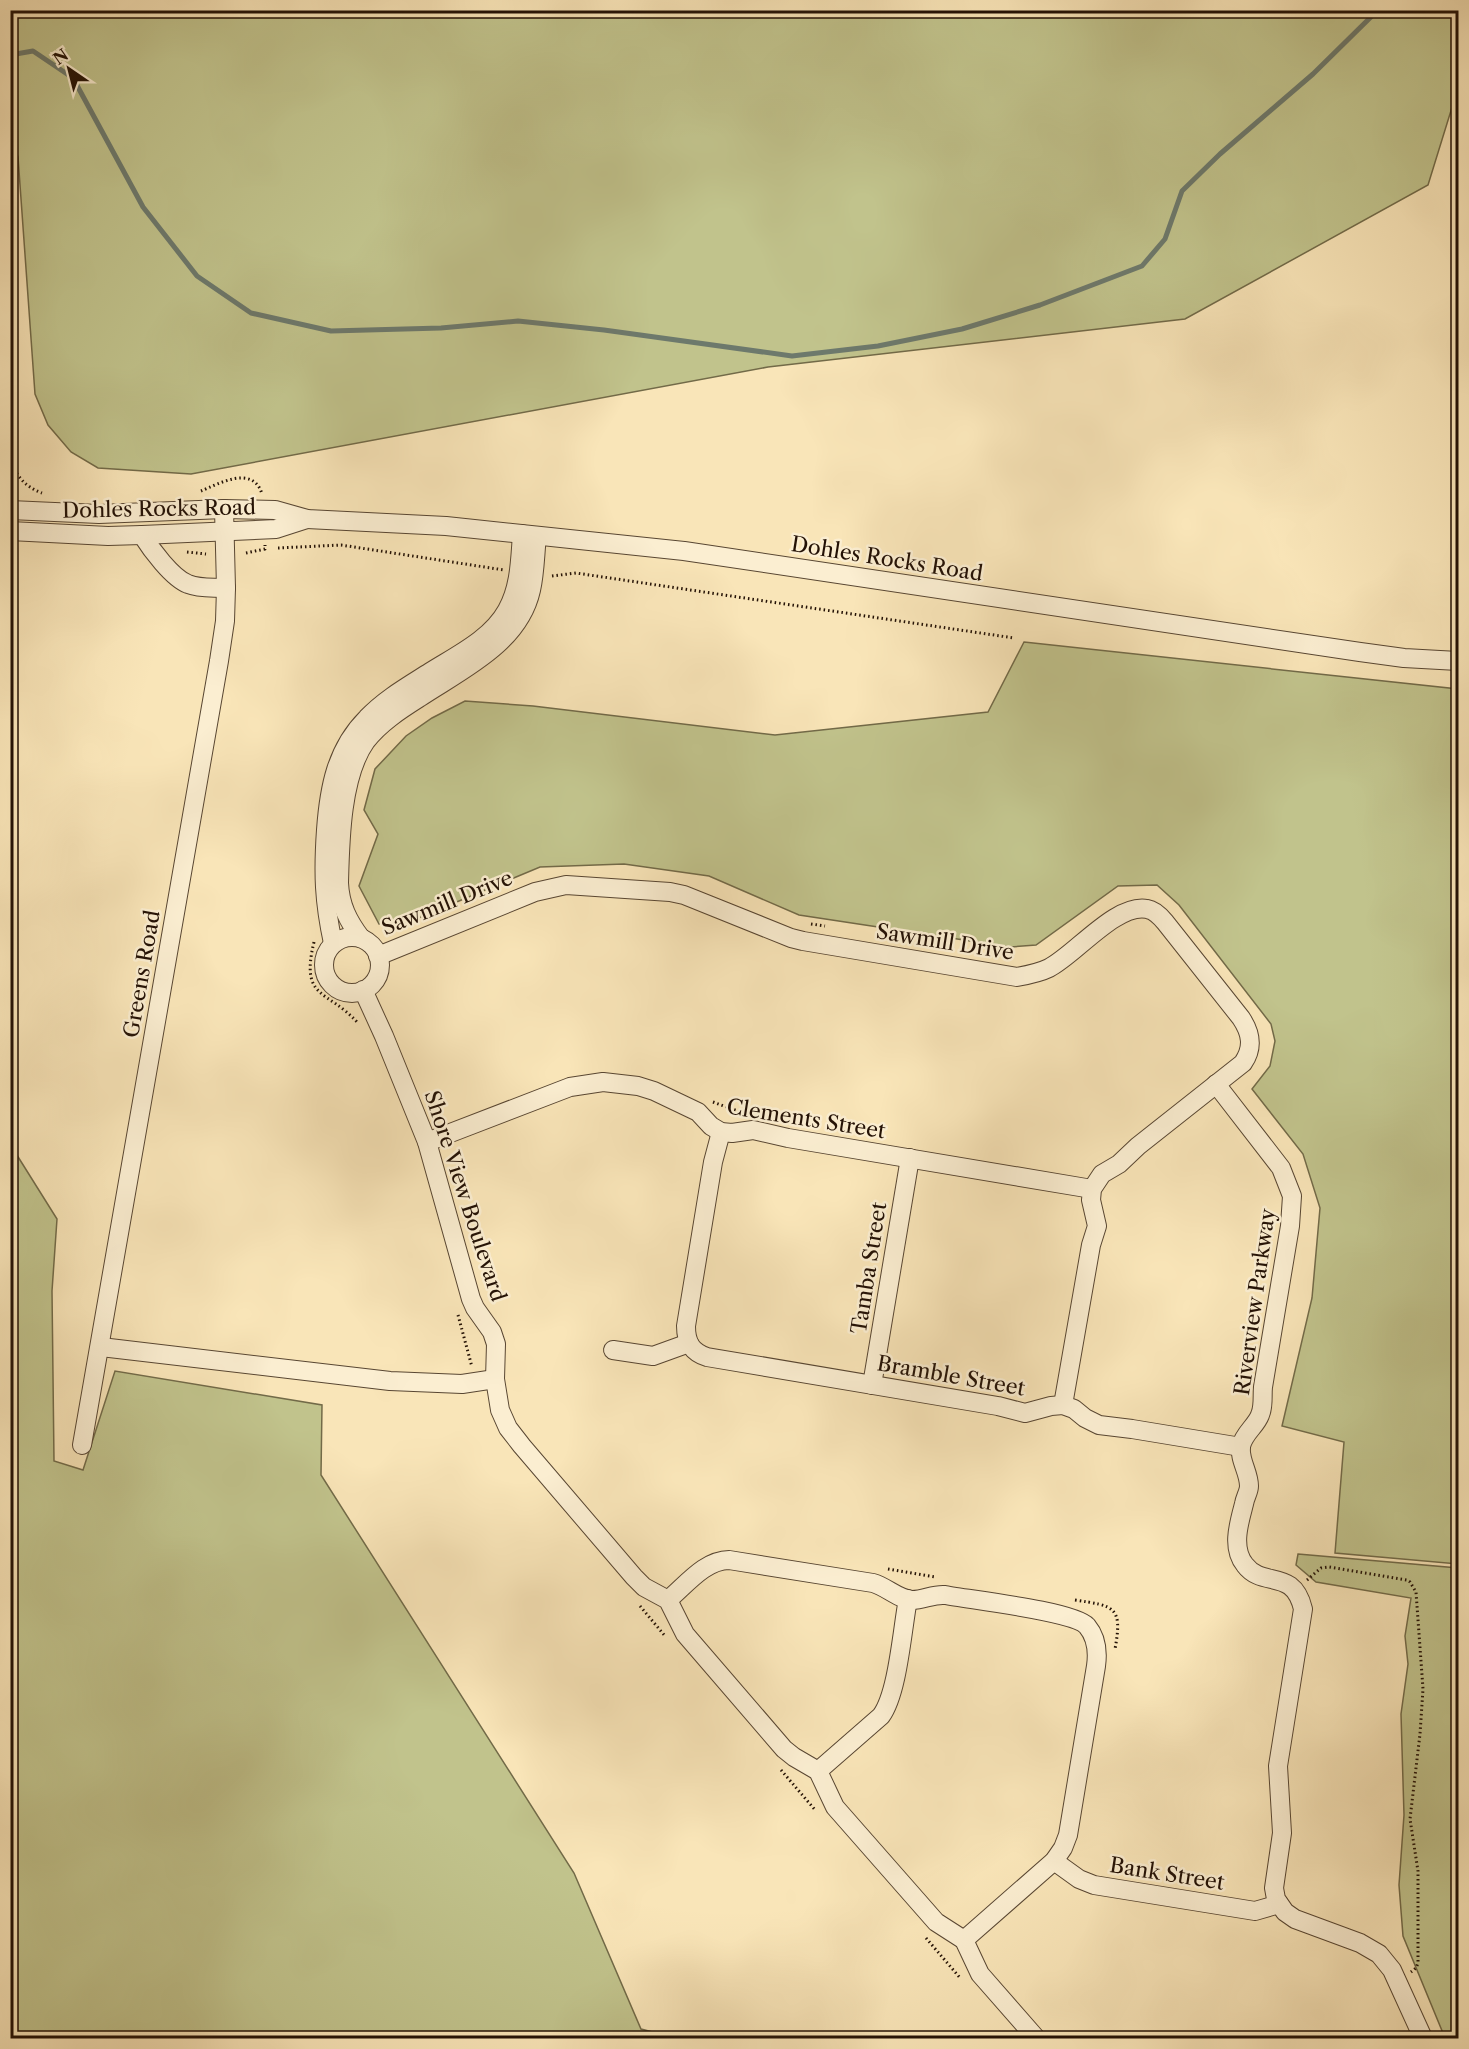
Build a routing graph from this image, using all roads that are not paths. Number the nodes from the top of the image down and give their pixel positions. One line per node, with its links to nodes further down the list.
1 (224, 509): 2 (street, Dohles Rocks Road); 3 (street, Dohles Rocks Road); 5 (street, Greens Road)
2 (10, 510)
3 (307, 519): 5 (street, Dohles Rocks Road); 7 (street, Dohles Rocks Road)
4 (10, 531): 6 (street, Dohles Rocks Road)
5 (224, 531): 6 (street, Dohles Rocks Road); 8 (street, Greens Road)
6 (142, 535): 8 (street)
7 (529, 535): 9 (street, Dohles Rocks Road); 10 (street); 11 (street)
8 (226, 588): 20 (street, Greens Road)
9 (1458, 661)
10 (361, 938): 11 (street); 12 (street)
11 (333, 944): 13 (street)
12 (378, 956): 13 (street); 14 (street, Sawmill Drive)
13 (363, 990): 16 (street, Shore View Boulevard)
14 (1216, 1084): 18 (street, Sawmill Drive); 26 (street, Riverview Parkway)
15 (721, 1132): 16 (street, Clements Street); 17 (street, Clements Street); 19 (street)
16 (427, 1142): 22 (street, Shore View Boulevard)
17 (910, 1158): 18 (street, Clements Street); 23 (street, Tamba Street)
18 (1092, 1189): 24 (street)
19 (688, 1344): 21 (street); 23 (street, Bramble Street)
20 (101, 1347): 22 (street); 25 (street, Greens Road)
21 (613, 1350)
22 (495, 1379): 28 (street, Shore View Boulevard)
23 (872, 1385): 24 (street, Bramble Street)
24 (1063, 1405): 26 (street)
25 (82, 1445)
26 (1241, 1447): 31 (street)
27 (908, 1599): 28 (street); 29 (street); 30 (street)
28 (668, 1600): 29 (street)
29 (818, 1771): 32 (street)
30 (1054, 1861): 31 (street, Bank Street); 32 (street)
31 (1279, 1904): 34 (street)
32 (964, 1940): 33 (street)
33 (1036, 2038)
34 (1423, 2038)

